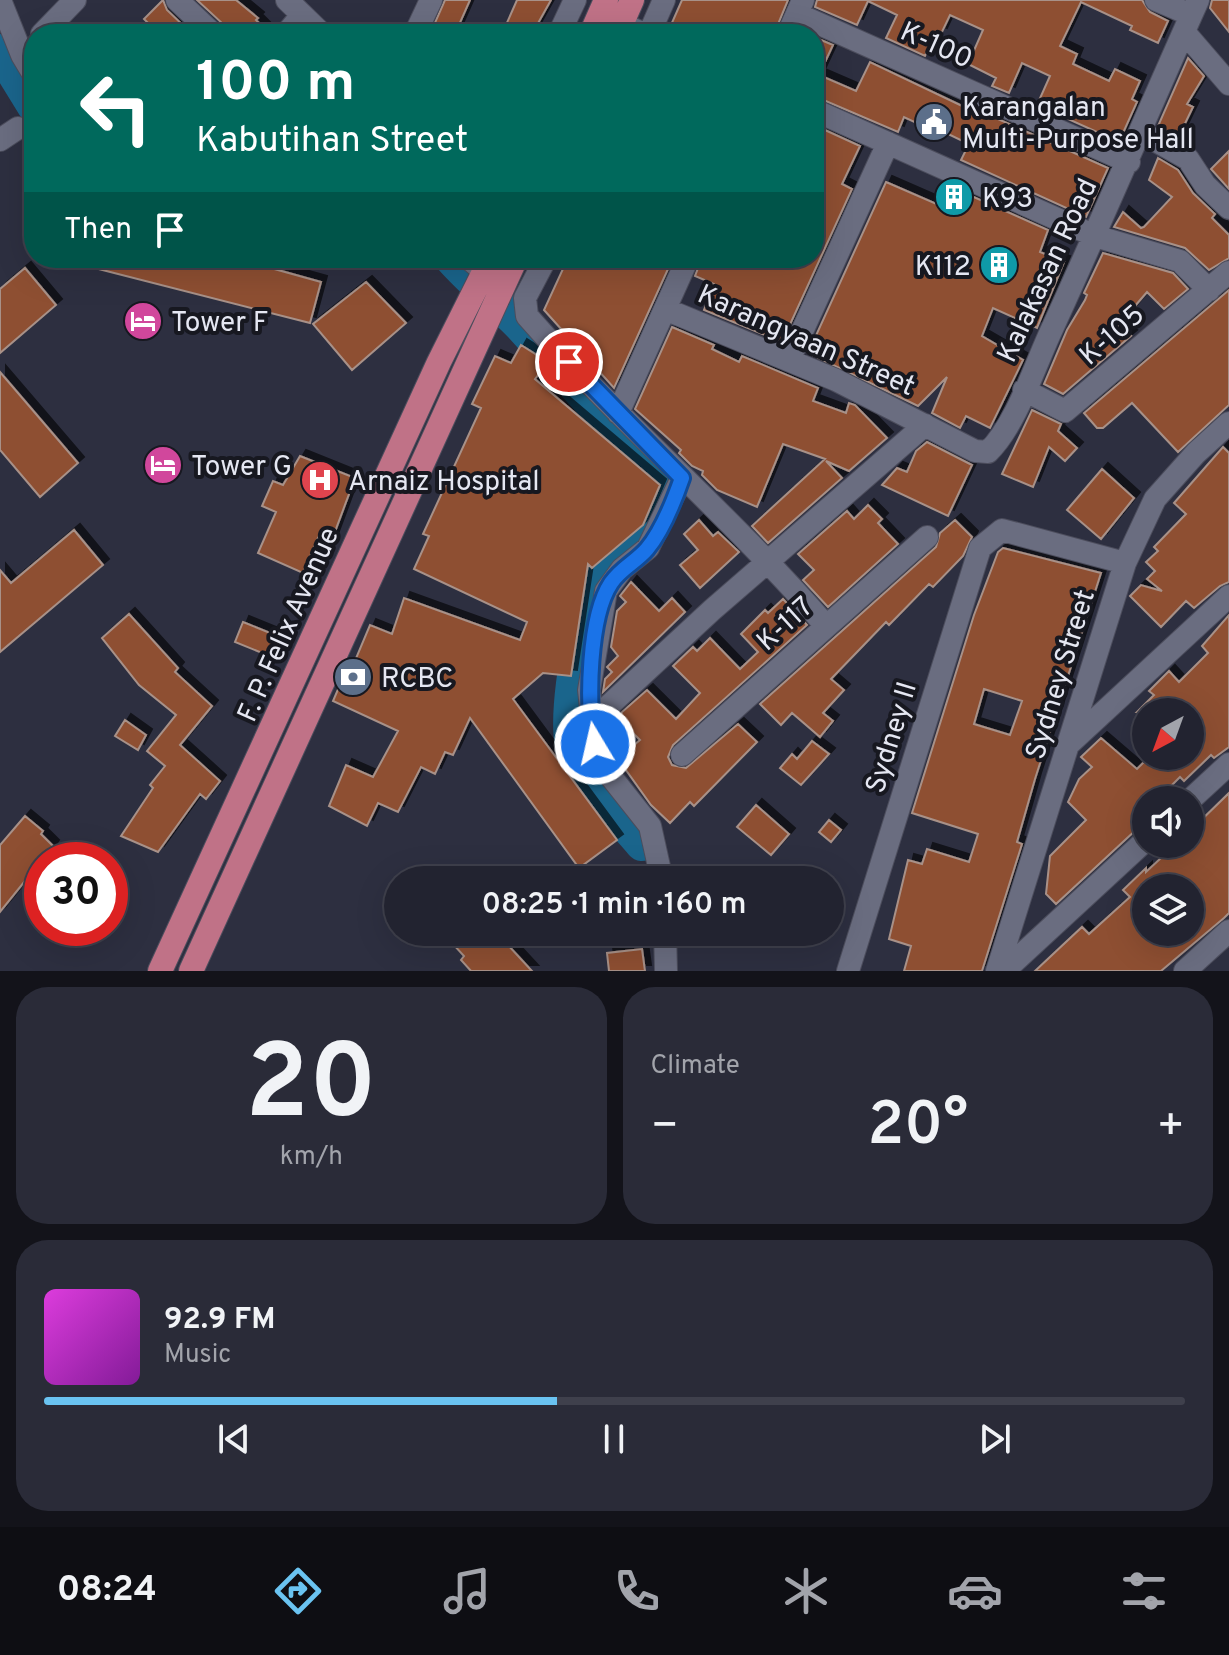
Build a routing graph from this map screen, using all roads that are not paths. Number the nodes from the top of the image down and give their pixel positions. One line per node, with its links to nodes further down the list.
1 (0, 0): 21 (street)
2 (75, 0): 13 (street)
3 (177, 0): 14 (street)
4 (431, 0): 16 (street)
5 (575, 0): 17 (street)
6 (632, 0): 12 (main road)
7 (664, 0): 18 (street)
8 (1156, 0): 11 (street)
9 (294, 8): 15 (street)
10 (796, 16): 19 (street, K-100)
11 (1191, 16): 22 (street); 24 (street, Kalakasan Road)
12 (607, 21)
13 (52, 24)
14 (202, 24)
15 (311, 24)
16 (420, 24)
17 (564, 24)
18 (651, 24)
19 (815, 24)
20 (824, 28): 26 (street, K-100)
21 (24, 42)
22 (1229, 84)
23 (824, 114): 25 (street)
24 (1142, 133): 26 (street, Kalakasan Road); 27 (street)
25 (888, 143): 28 (street); 36 (street)
26 (1129, 162): 28 (street, Kalakasan Road)
27 (1229, 208)
28 (1095, 236): 33 (street); 39 (street, Kalakasan Road)
29 (541, 268): 34 (street)
30 (683, 268): 35 (street)
31 (1229, 272): 33 (street, K-105)
32 (488, 273): 34 (street); 37 (main road, F. P. Felix Avenue); 38 (main road, F. P. Felix Avenue)
33 (1209, 290): 39 (street, K-105)
34 (525, 298): 40 (street)
35 (665, 309): 36 (street, Karangyaan Street); 40 (street)
36 (789, 360): 42 (street, Karangyaan Street)
37 (439, 362): 38 (main road); 43 (main road, F. P. Felix Avenue)
38 (465, 374): 45 (main road, F. P. Felix Avenue)
39 (1024, 390): 42 (street, Kalakasan Road)
40 (618, 413): 44 (street)
41 (1229, 423): 48 (street, Sydney Street)
42 (925, 425): 47 (street)
43 (386, 477): 45 (main road); 61 (main road, F. P. Felix Avenue)
44 (682, 478): 47 (street); 51 (street)
45 (412, 489): 62 (main road, F. P. Felix Avenue)
46 (927, 537): 50 (street, K-117)
47 (769, 559): 50 (street); 51 (street)
48 (1125, 563): 52 (street, Sydney Street); 64 (street, Sydney II)
49 (1229, 596): 52 (street)
50 (826, 626): 53 (street, K-117)
51 (590, 723): 57 (street)
52 (1068, 745): 65 (street, Sydney Street)
53 (682, 755)
54 (1229, 764): 55 (street)
55 (1204, 787)
56 (1132, 853): 66 (street)
57 (659, 866)
58 (1229, 931): 60 (street)
59 (665, 946): 63 (street)
60 (1191, 969)
61 (160, 971)
62 (191, 971)
63 (666, 971)
64 (848, 971)
65 (997, 971)
66 (1004, 971)

